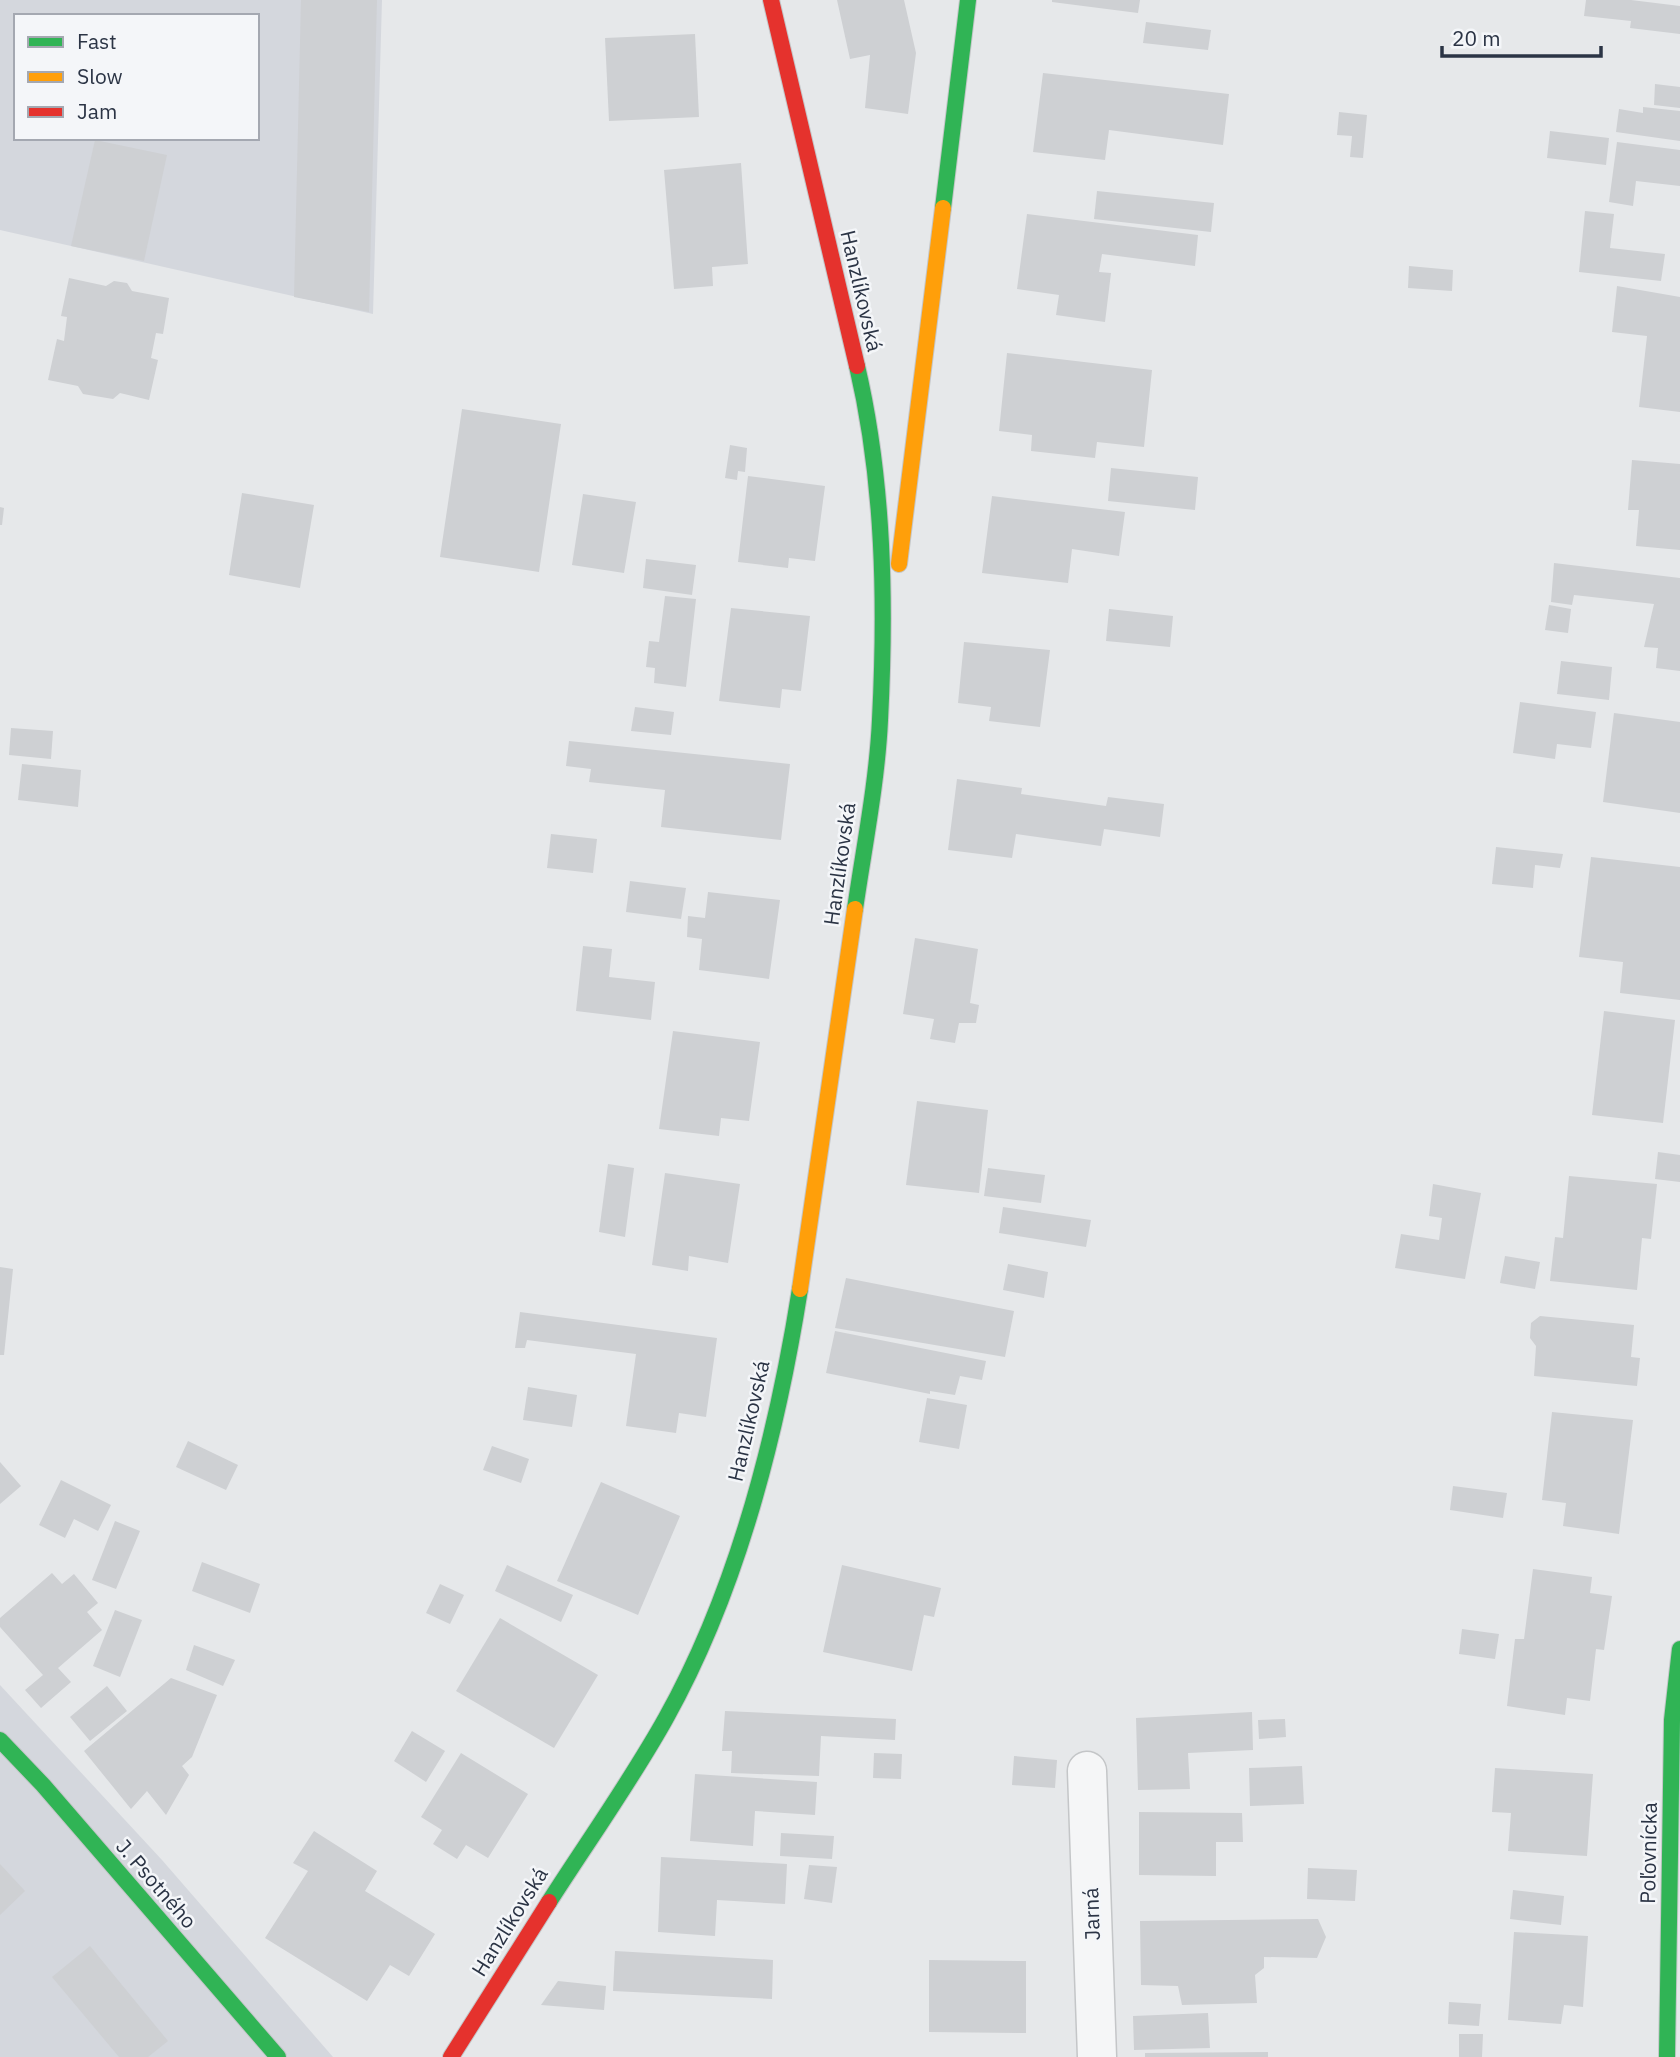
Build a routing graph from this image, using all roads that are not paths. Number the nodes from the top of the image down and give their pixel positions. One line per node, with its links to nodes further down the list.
1 (772, 0): 3 (street, Hanzlíkovská)
2 (968, 0): 3 (street, Hanzlíkovská)
3 (880, 722): 8 (street, Hanzlíkovská)
4 (1680, 1649): 10 (street, Poľovnícka)
5 (0, 1740): 7 (street, J. Psotného)
6 (1087, 1771): 9 (street, Jarná)
7 (278, 2057)
8 (451, 2057)
9 (1097, 2057)
10 (1667, 2057)

